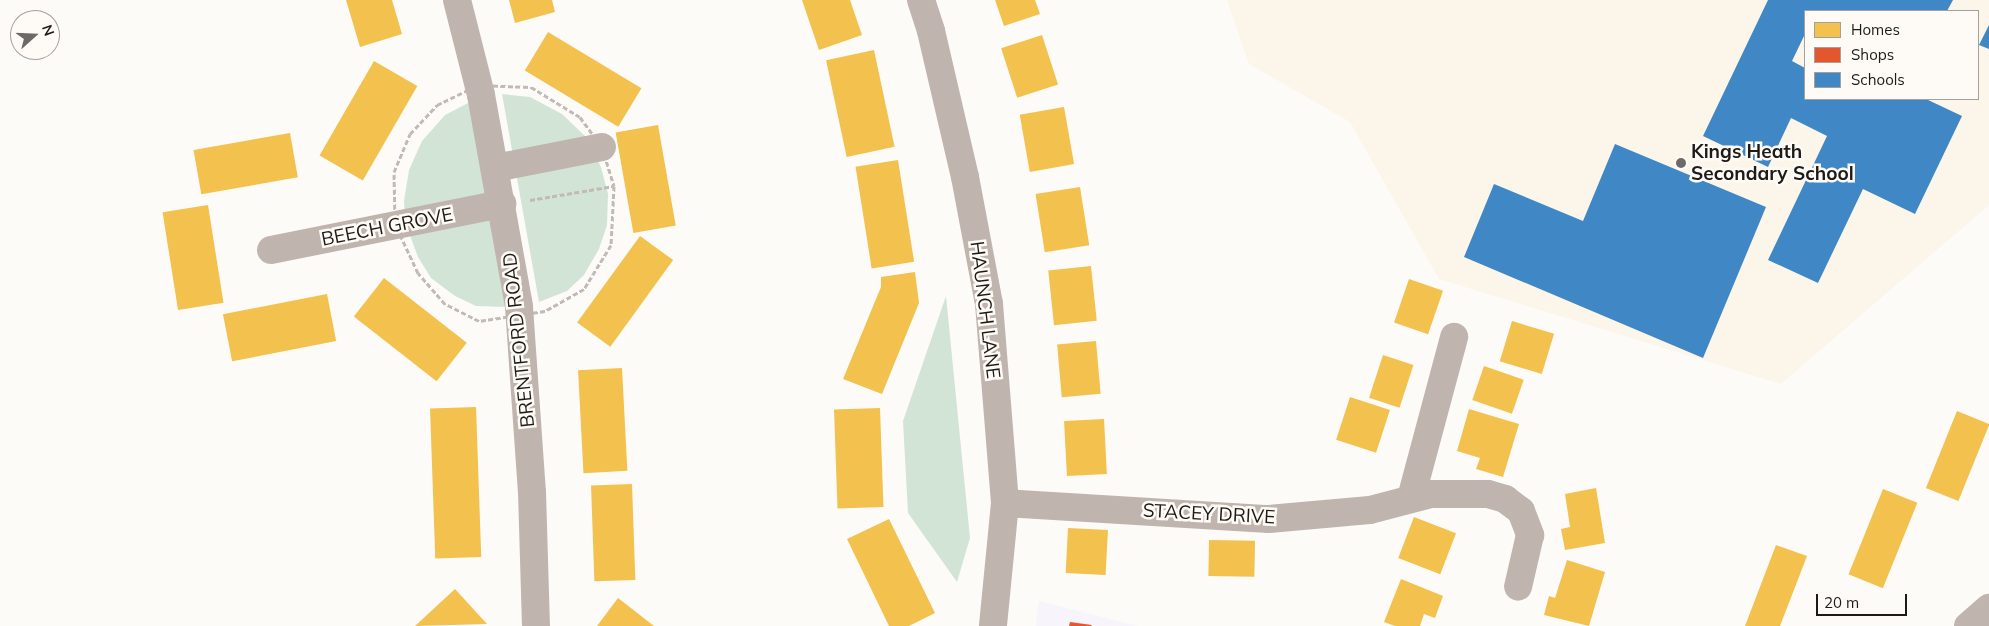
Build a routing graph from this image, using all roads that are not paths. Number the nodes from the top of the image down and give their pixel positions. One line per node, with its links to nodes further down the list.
1 (457, 0): 4 (street, BRENTFORD ROAD)
2 (921, 0): 9 (street, HAUNCH LANE)
3 (602, 147): 4 (street)
4 (495, 168): 5 (street, BRENTFORD ROAD)
5 (502, 204): 6 (street, BEECH GROVE); 12 (street, BRENTFORD ROAD)
6 (271, 250)
7 (1454, 337): 8 (street)
8 (1411, 498): 9 (street, STACEY DRIVE); 10 (street, STACEY DRIVE)
9 (1005, 504): 13 (street, HAUNCH LANE)
10 (1518, 587)
11 (1989, 608): 14 (street)
12 (536, 626)
13 (993, 626)
14 (1968, 626)

